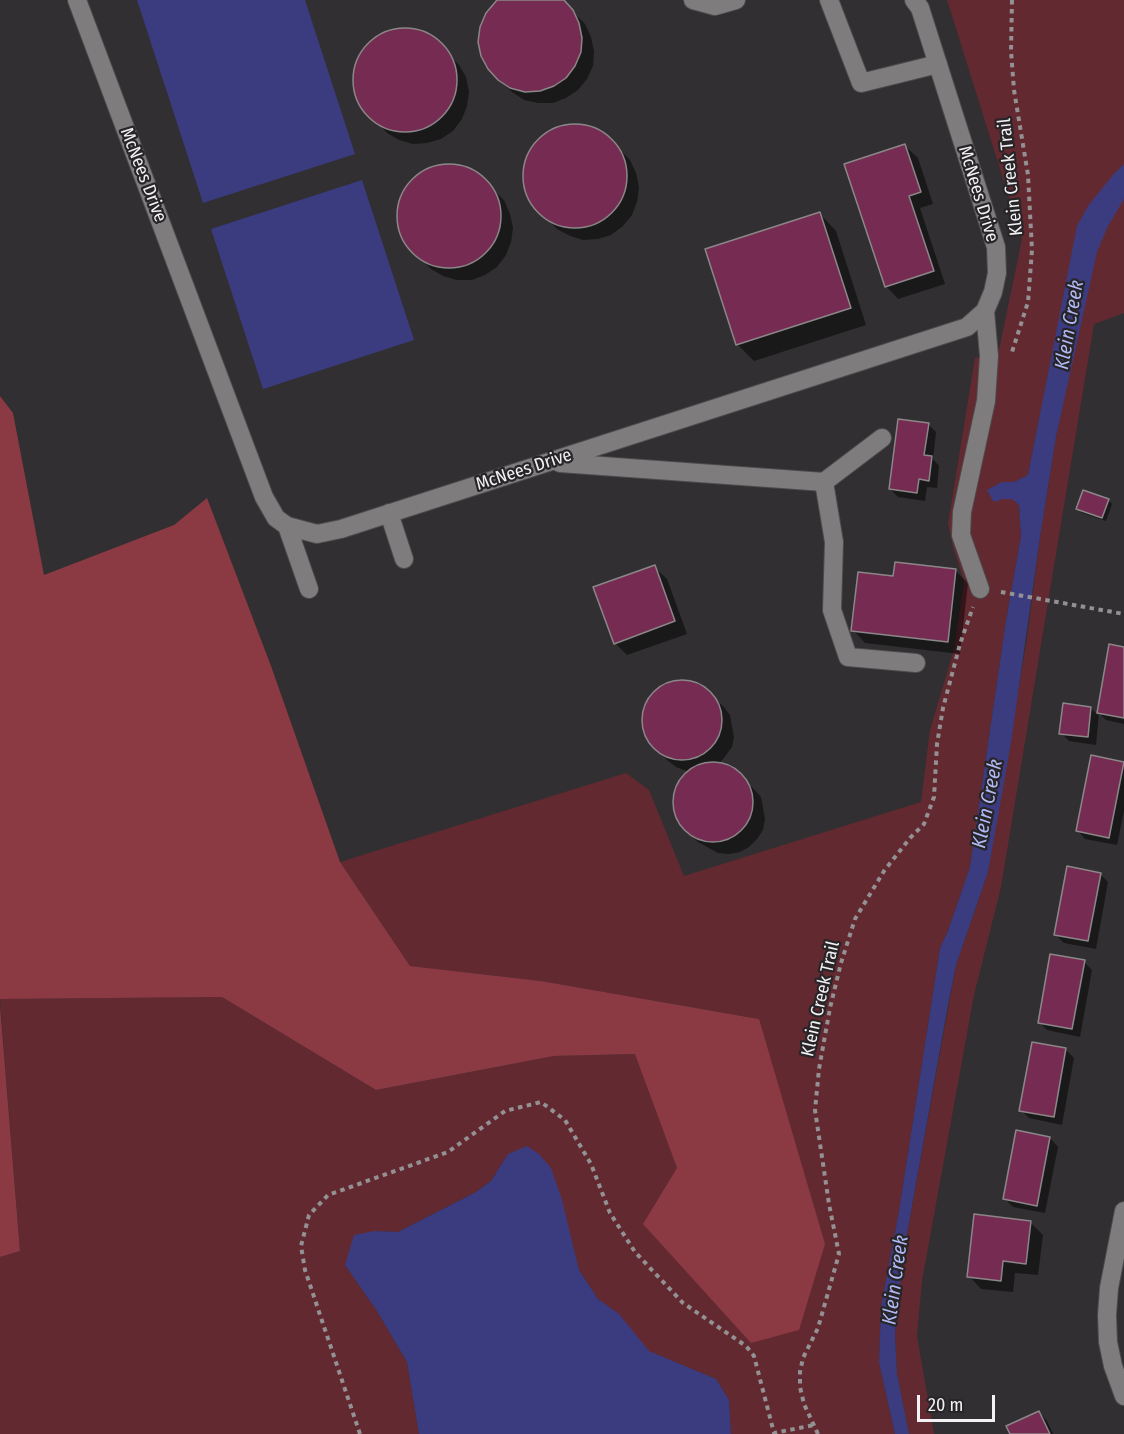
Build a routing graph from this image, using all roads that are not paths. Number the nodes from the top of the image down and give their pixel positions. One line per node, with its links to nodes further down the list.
1 (77, 0): 12 (street, McNees Drive)
2 (693, 0): 3 (street)
3 (736, 0)
4 (829, 0): 6 (street)
5 (914, 0): 6 (street, McNees Drive)
6 (938, 64): 7 (street, McNees Drive)
7 (985, 311): 9 (street, McNees Drive); 15 (street)
8 (882, 438): 10 (street)
9 (549, 462): 10 (street); 11 (street, McNees Drive)
10 (824, 482): 16 (street)
11 (390, 513): 12 (street, McNees Drive); 13 (street)
12 (287, 526): 14 (street)
13 (404, 559)
14 (309, 589)
15 (980, 589)
16 (916, 663)
17 (1124, 1211): 18 (street)
18 (1124, 1396)

